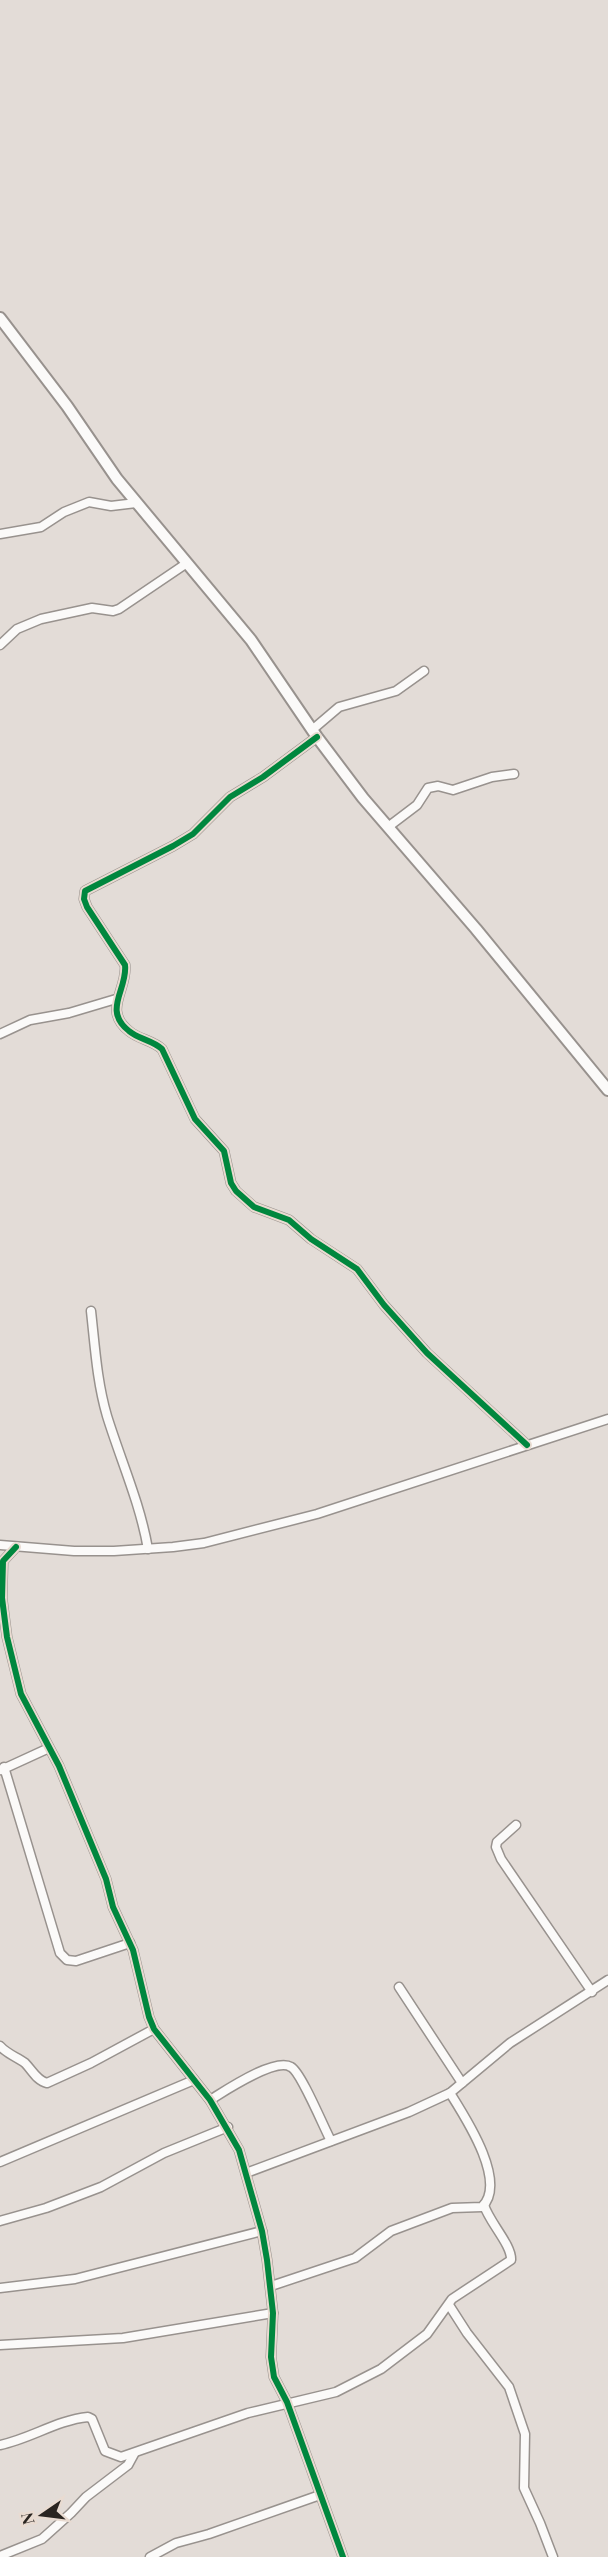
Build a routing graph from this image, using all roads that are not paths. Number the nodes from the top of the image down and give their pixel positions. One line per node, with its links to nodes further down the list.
1 (0, 318): 2 (street)
2 (136, 503): 3 (street); 4 (street)
3 (0, 534)
4 (187, 563): 5 (street); 7 (street)
5 (0, 645)
6 (424, 670): 7 (street)
7 (315, 733): 9 (street); 10 (street)
8 (514, 774): 9 (street)
9 (388, 827): 12 (street)
10 (116, 999): 11 (street); 15 (street)
11 (0, 1034)
12 (608, 1090)
13 (91, 1311): 18 (street)
14 (608, 1419): 15 (street)
15 (527, 1445): 18 (street)
16 (0, 1545): 17 (street)
17 (16, 1547): 18 (street); 19 (street)
18 (148, 1549)
19 (2, 1558): 20 (street)
20 (49, 1748): 21 (street); 23 (street)
21 (2, 1769): 23 (street)
22 (516, 1826): 26 (street)
23 (130, 1943): 27 (street)
24 (608, 1980): 26 (street)
25 (399, 1987): 30 (street)
26 (592, 1992): 30 (street)
27 (154, 2029): 28 (street); 29 (street)
28 (0, 2046)
29 (194, 2080): 32 (street); 35 (street)
30 (462, 2083): 31 (street)
31 (450, 2093): 34 (street); 37 (street)
32 (210, 2100): 33 (street); 34 (street)
33 (228, 2127): 36 (street); 38 (street)
34 (330, 2141): 36 (street)
35 (0, 2162)
36 (246, 2173): 39 (street)
37 (484, 2205): 40 (street); 42 (street)
38 (0, 2221)
39 (262, 2231): 40 (street); 41 (street)
40 (271, 2286): 43 (street)
41 (0, 2288)
42 (449, 2305): 45 (street); 52 (street)
43 (273, 2313): 44 (street); 45 (street)
44 (0, 2345)
45 (287, 2402): 47 (street); 48 (street)
46 (0, 2445): 47 (street)
47 (134, 2454): 49 (street)
48 (320, 2495): 50 (street); 51 (street)
49 (0, 2556)
50 (150, 2557)
51 (344, 2557)
52 (553, 2557)

